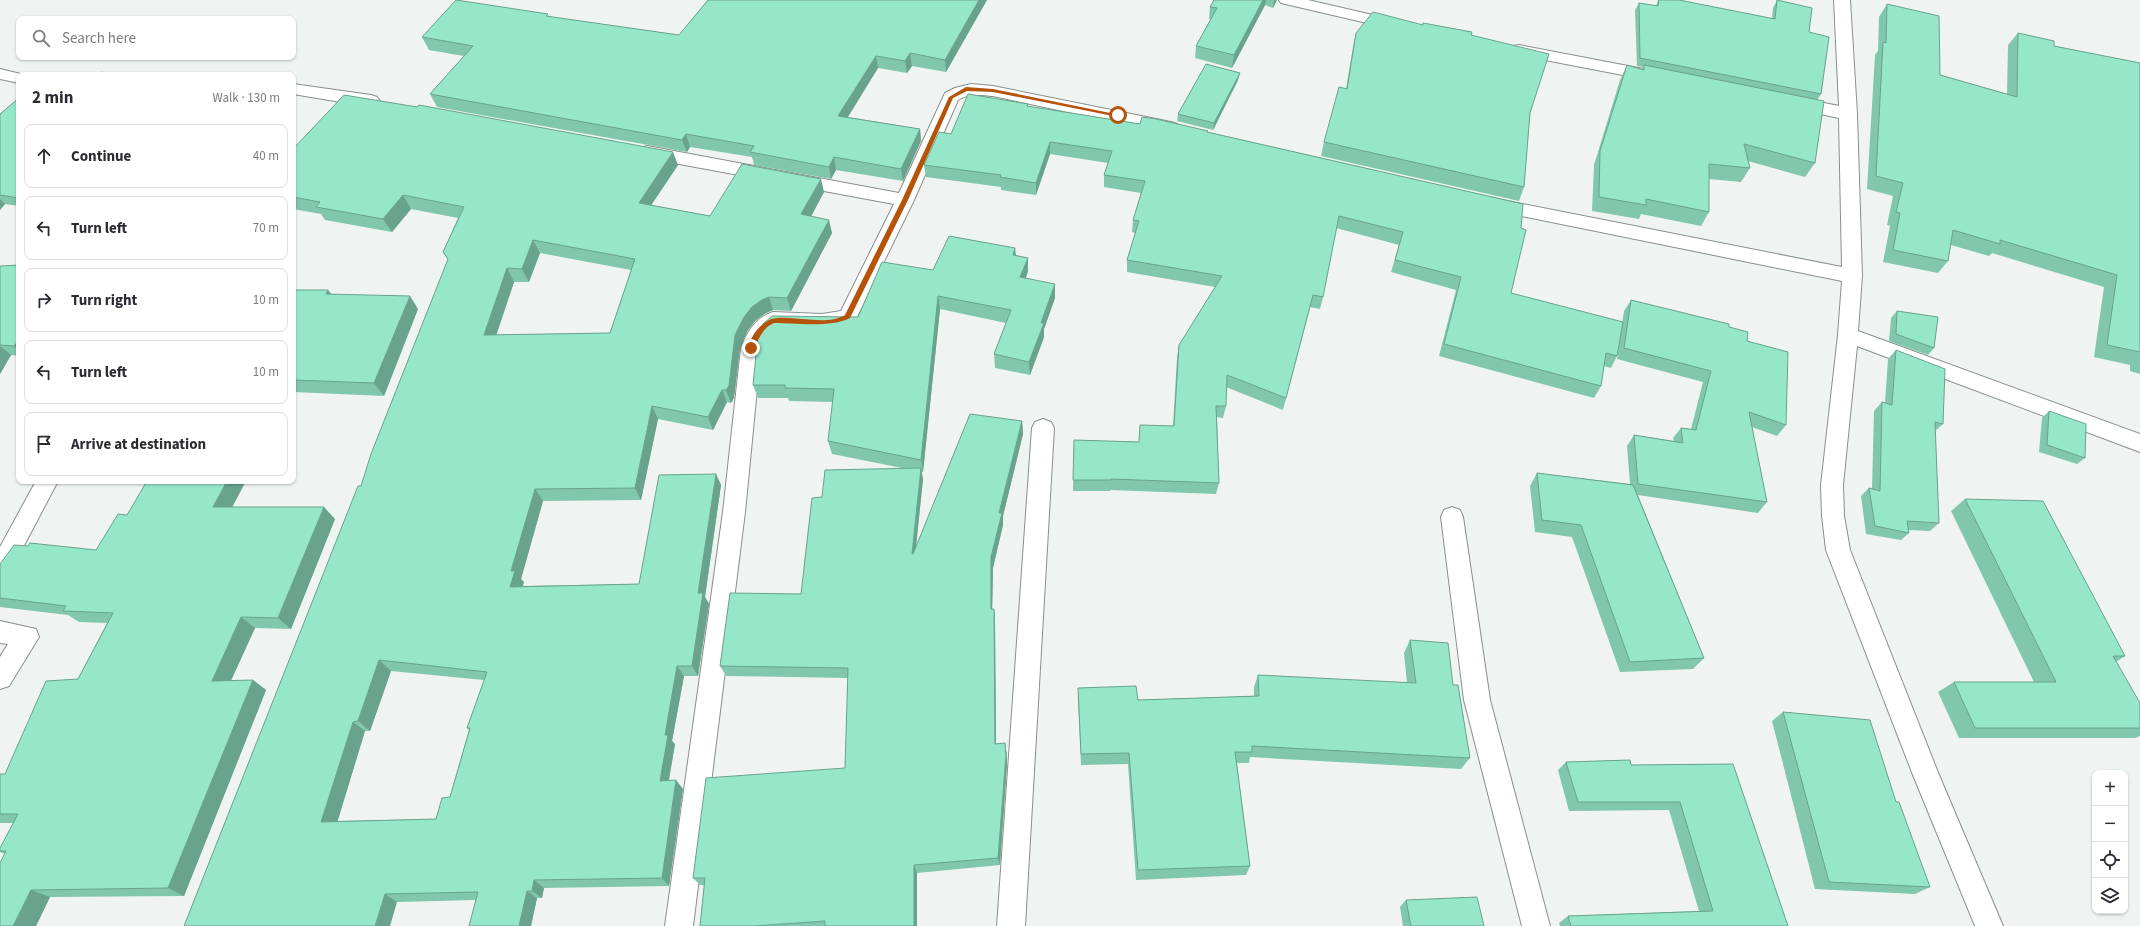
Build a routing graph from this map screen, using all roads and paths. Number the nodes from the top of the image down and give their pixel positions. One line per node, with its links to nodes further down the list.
1 (1287, 0): 3 (street)
2 (1842, 0): 11 (street)
3 (1409, 28)
4 (1503, 47): 7 (street)
5 (0, 74): 6 (street)
6 (16, 77)
7 (1668, 79)
8 (296, 90): 10 (street)
9 (1777, 100): 11 (street)
10 (389, 105)
11 (1848, 114): 16 (street)
12 (1185, 131): 14 (street)
13 (630, 149): 14 (street)
14 (905, 200): 25 (street)
15 (1478, 200): 16 (street)
16 (1852, 276): 17 (street)
17 (1848, 335): 19 (street); 28 (street)
18 (1043, 428): 26 (street)
19 (2140, 444)
20 (45, 484): 22 (street)
21 (1452, 517): 27 (street)
22 (0, 569)
23 (0, 632): 24 (street)
24 (0, 678)
25 (679, 926)
26 (1010, 926)
27 (1536, 926)
28 (1989, 926)

